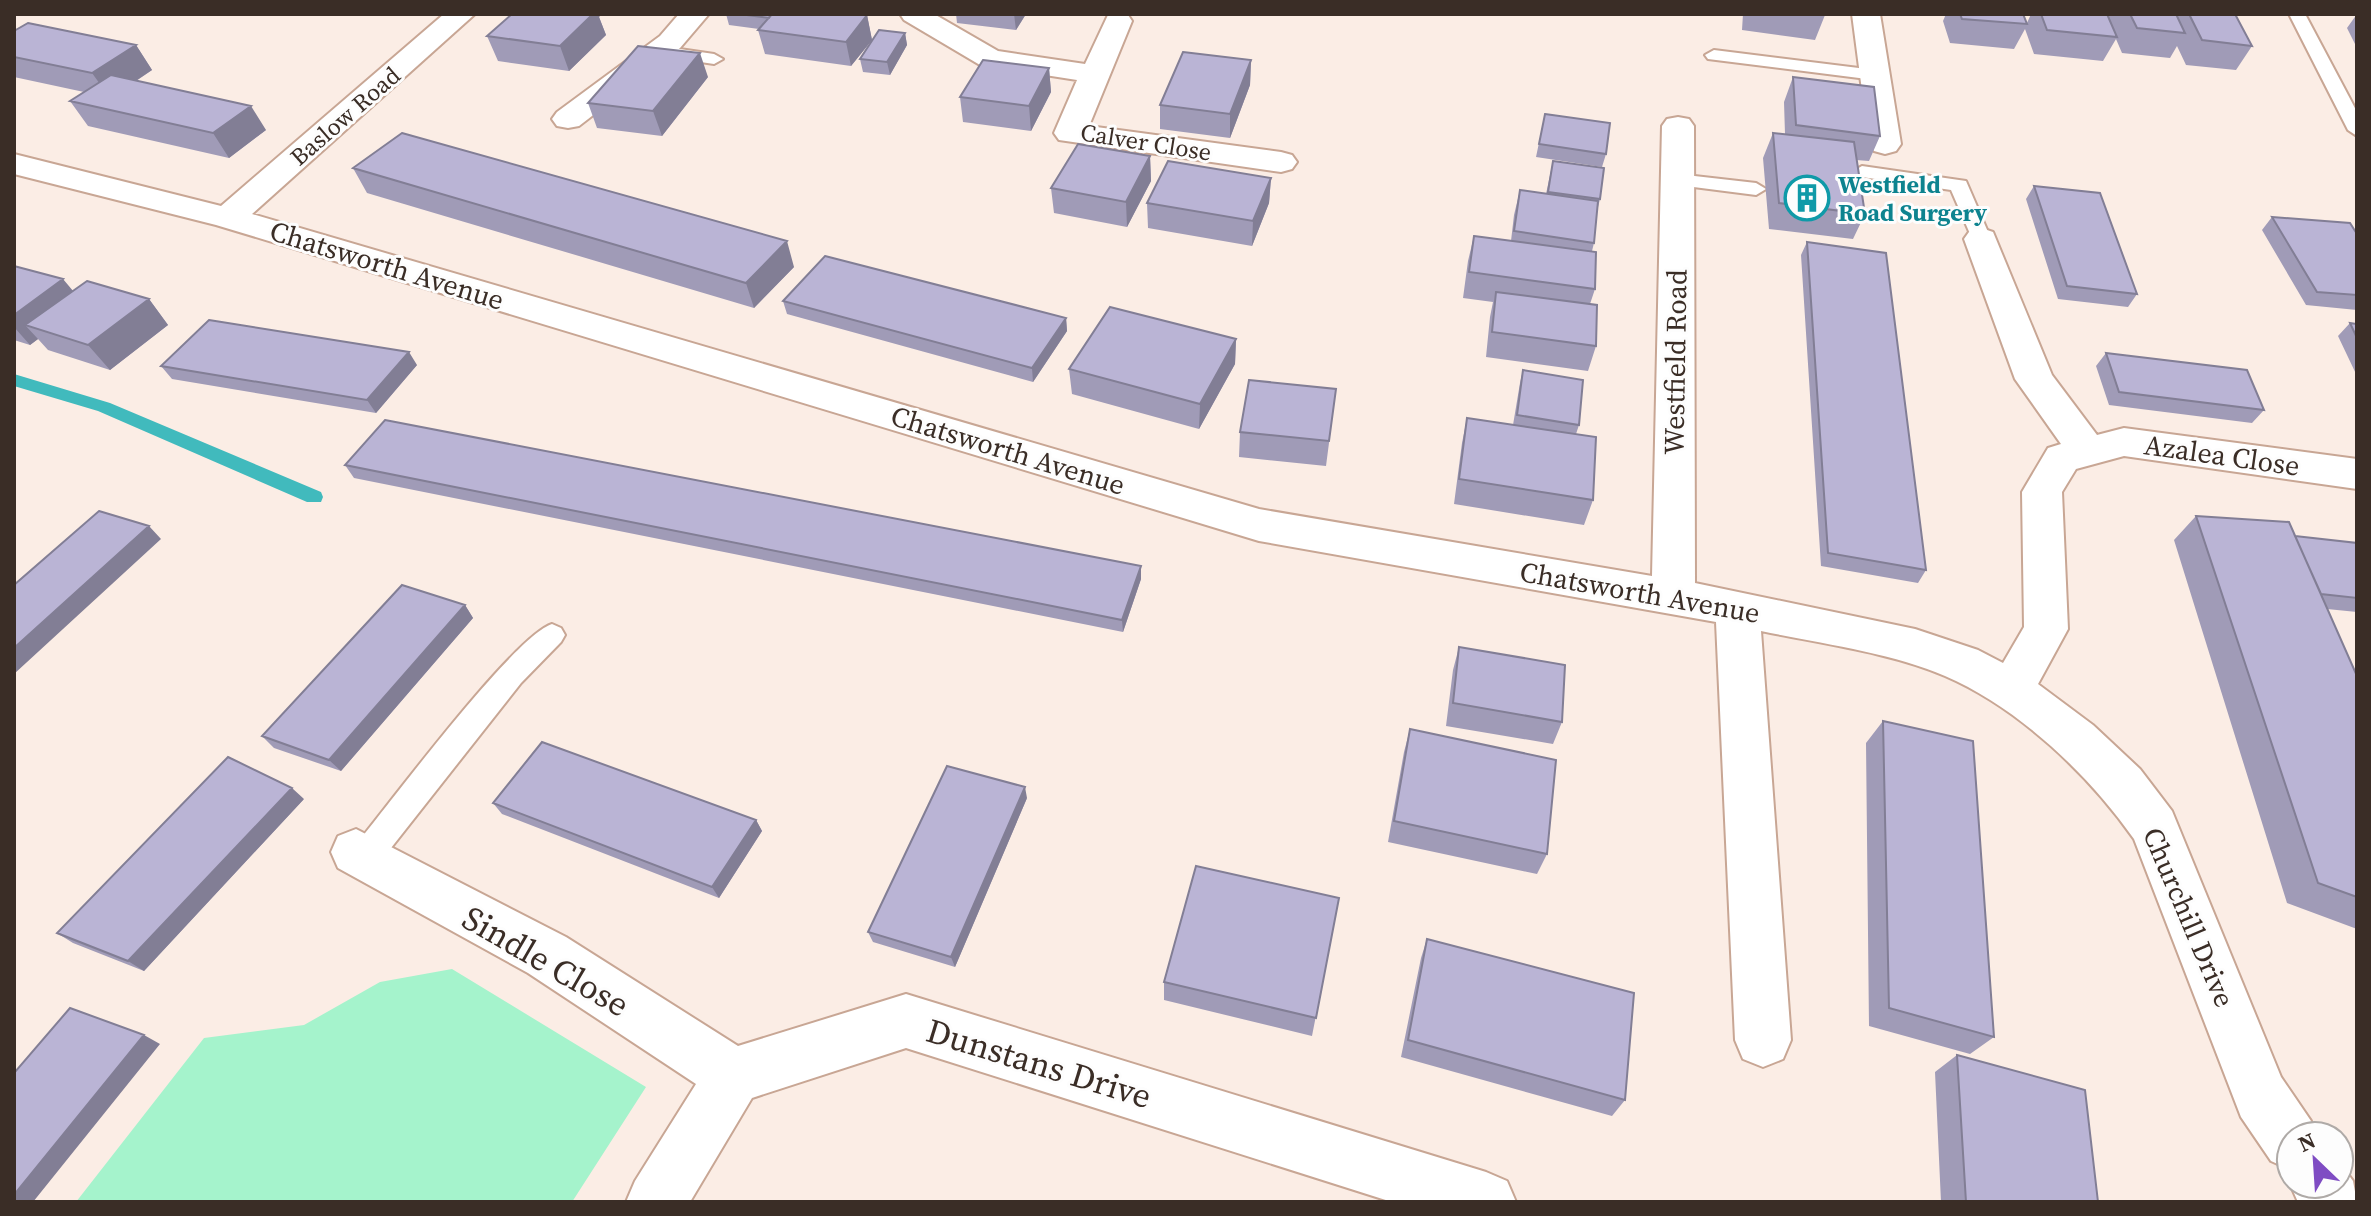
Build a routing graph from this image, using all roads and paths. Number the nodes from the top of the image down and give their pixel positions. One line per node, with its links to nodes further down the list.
1 (461, 14): 21 (street, Baslow Road)
2 (695, 14): 7 (street)
3 (914, 14): 10 (street)
4 (1866, 14): 11 (street)
5 (2297, 14): 14 (lane)
6 (1118, 21): 10 (street, Calver Close)
7 (658, 51): 9 (lane); 12 (street)
8 (1714, 55): 11 (lane)
9 (714, 59)
10 (1095, 74): 16 (street, Calver Close)
11 (1875, 75): 15 (street)
12 (568, 119)
13 (1678, 126): 19 (street, Westfield Road)
14 (2357, 130)
15 (1885, 144)
16 (1281, 162)
17 (14, 164): 21 (street, Chatsworth Avenue)
18 (1862, 172): 22 (lane)
19 (1677, 180): 20 (lane); 25 (street, Westfield Road)
20 (1756, 189)
21 (228, 218): 25 (street, Chatsworth Avenue)
22 (1981, 239): 23 (street)
23 (2087, 451): 24 (street, Azalea Close); 28 (street, Azalea Close)
24 (2357, 474)
25 (1673, 598): 26 (street, Chatsworth Avenue)
26 (1737, 608): 28 (street, Chatsworth Avenue); 30 (street)
27 (552, 635): 29 (lane)
28 (2011, 690): 32 (street, Churchill Drive)
29 (360, 855): 31 (street, Sindle Close)
30 (1763, 1040)
31 (733, 1076): 33 (street); 34 (street, Dunstans Drive)
32 (2277, 1120)
33 (656, 1202)
34 (1486, 1202)

